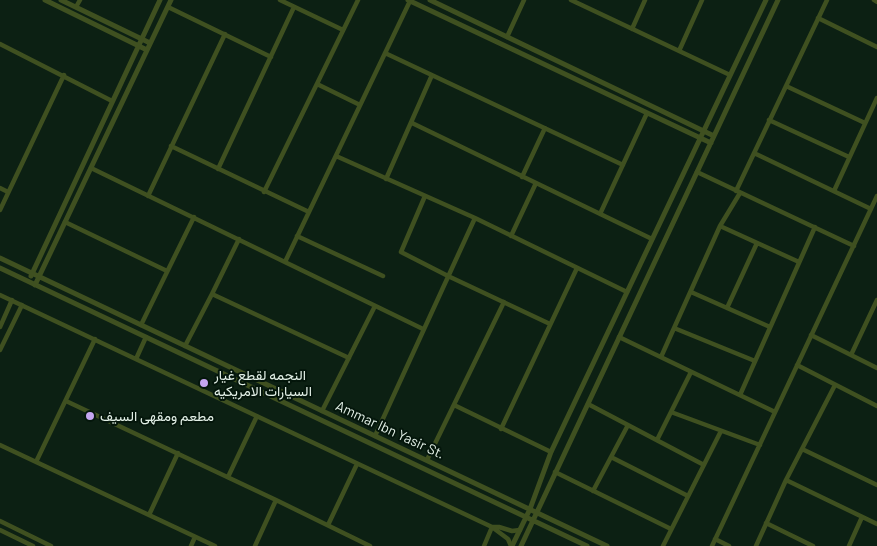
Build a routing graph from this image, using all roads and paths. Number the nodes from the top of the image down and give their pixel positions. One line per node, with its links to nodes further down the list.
1 (45, 0): 28 (street)
2 (61, 0): 17 (street)
3 (80, 0): 17 (street)
4 (160, 0): 25 (street)
5 (171, 0): 18 (street)
6 (280, 0): 19 (street)
7 (358, 0): 22 (street)
8 (430, 0): 24 (street)
9 (524, 0): 24 (street)
10 (571, 0): 21 (street)
11 (645, 0): 21 (street)
12 (702, 0): 31 (street)
13 (766, 0): 36 (street)
14 (778, 0): 48 (street)
15 (827, 0): 20 (street)
16 (409, 1): 32 (street); 42 (street)
17 (76, 7): 25 (street)
18 (168, 7): 23 (street); 26 (street)
19 (294, 7): 22 (street); 33 (street)
20 (818, 18): 29 (street); 38 (street)
21 (632, 29): 31 (street)
22 (343, 30): 37 (street)
23 (225, 34): 33 (street); 51 (street)
24 (507, 37): 47 (street)
25 (142, 39): 26 (street); 28 (street)
26 (150, 43): 30 (street)
27 (0, 44): 34 (street)
28 (138, 46): 30 (street); 40 (street)
29 (877, 47)
30 (147, 50): 56 (street)
31 (678, 51): 36 (street)
32 (385, 53): 35 (street); 41 (street)
33 (271, 57): 57 (street)
34 (64, 75): 40 (street); 64 (street)
35 (432, 75): 44 (street); 46 (street)
36 (730, 75): 47 (street)
37 (316, 84): 41 (street); 65 (street)
38 (786, 86): 43 (street); 45 (street)
39 (877, 98): 45 (street)
40 (112, 101): 91 (street)
41 (360, 105): 53 (street)
42 (647, 114): 49 (street); 55 (street)
43 (770, 120): 52 (street); 54 (street)
44 (412, 123): 59 (street); 60 (street)
45 (865, 123): 54 (street)
46 (545, 128): 55 (street); 59 (street)
47 (703, 131): 48 (street); 49 (street)
48 (714, 136): 50 (street)
49 (700, 139): 50 (street); 82 (street)
50 (711, 143): 58 (street)
51 (171, 146): 57 (street); 67 (street)
52 (754, 153): 63 (street); 66 (street)
53 (336, 156): 60 (street); 72 (street)
54 (850, 158): 63 (street)
55 (623, 165): 73 (street)
56 (91, 168): 67 (street); 76 (street)
57 (218, 169): 65 (street)
58 (697, 172): 66 (street); 115 (street)
59 (522, 176): 61 (street)
60 (386, 179): 68 (street)
61 (536, 183): 73 (street); 80 (street)
62 (0, 188): 64 (street)
63 (834, 191): 70 (street)
64 (8, 192): 71 (street)
65 (264, 192): 72 (street)
66 (738, 192): 77 (street); 78 (street)
67 (148, 196): 74 (street)
68 (425, 196): 75 (street); 93 (street)
69 (877, 196): 70 (street)
70 (871, 208): 84 (street)
71 (0, 210)
72 (308, 212): 79 (street)
73 (600, 214): 82 (street)
74 (194, 217): 81 (street); 90 (street)
75 (475, 218): 80 (street); 93 (street)
76 (65, 222): 90 (street); 94 (street)
77 (720, 226): 83 (street); 98 (street)
78 (815, 227): 84 (street); 87 (street)
79 (297, 236): 86 (street); 92 (street)
80 (511, 236): 89 (street)
81 (239, 240): 86 (street); 99 (street)
82 (652, 240): 97 (street)
83 (757, 243): 87 (street); 106 (street)
84 (854, 246): 113 (street)
85 (0, 258): 91 (street, Ammar Ibn Yasir St.)
86 (285, 262): 105 (street)
87 (799, 262): 110 (street)
88 (0, 268): 95 (street, Ammar Ibn Yasir St.)
89 (577, 268): 97 (street); 107 (street)
90 (167, 271): 108 (street)
91 (32, 274): 94 (street, Ammar Ibn Yasir St.); 95 (street)
92 (383, 276)
93 (448, 276): 103 (street); 112 (street)
94 (39, 277): 96 (street); 108 (street, Ammar Ibn Yasir St.)
95 (28, 282): 96 (street, Ammar Ibn Yasir St.)
96 (35, 284): 114 (street, Ammar Ibn Yasir St.)
97 (627, 292): 145 (street)
98 (691, 292): 106 (street); 111 (street)
99 (212, 294): 117 (street); 121 (street)
100 (0, 295): 101 (street)
101 (12, 300): 104 (street); 109 (street)
102 (877, 300): 119 (street)
103 (504, 302): 107 (street); 131 (street)
104 (22, 305): 116 (street); 118 (street)
105 (375, 306): 112 (street); 121 (street)
106 (727, 308): 110 (street)
107 (550, 324): 138 (street)
108 (141, 325): 117 (street, Ammar Ibn Yasir St.)
109 (0, 327)
110 (770, 327): 123 (street)
111 (674, 328): 120 (street); 123 (street)
112 (423, 330): 140 (street)
113 (811, 335): 119 (street); 124 (street)
114 (146, 337): 122 (street); 162 (street, Ammar Ibn Yasir St.)
115 (619, 338): 120 (street); 130 (street)
116 (95, 339): 122 (street); 129 (street)
117 (185, 346): 133 (street, Ammar Ibn Yasir St.)
118 (0, 350)
119 (851, 355): 125 (street)
120 (661, 357): 126 (street)
121 (349, 358): 133 (street)
122 (136, 359): 136 (street)
123 (755, 361): 128 (street)
124 (797, 365): 127 (street); 135 (street)
125 (877, 368)
126 (690, 372): 128 (street); 134 (street)
127 (835, 385): 132 (street); 144 (street)
128 (740, 395): 135 (street)
129 (66, 401): 146 (street); 149 (street)
130 (588, 404): 137 (street); 152 (street)
131 (454, 406): 138 (street); 148 (street)
132 (877, 406)
133 (322, 411): 140 (street, Ammar Ibn Yasir St.)
134 (672, 412): 139 (street); 141 (street)
135 (775, 412): 143 (street)
136 (257, 416): 150 (street); 153 (street)
137 (628, 425): 141 (street); 147 (street)
138 (502, 429): 145 (street)
139 (721, 431): 143 (street); 151 (street)
140 (375, 436): 148 (street, Ammar Ibn Yasir St.)
141 (657, 440): 151 (street)
142 (0, 445): 149 (street)
143 (760, 445): 174 (street)
144 (802, 449): 154 (street); 155 (street)
145 (551, 452): 159 (street)
146 (178, 454): 153 (street); 161 (street)
147 (611, 457): 156 (street); 157 (street)
148 (426, 460): 159 (street, Ammar Ibn Yasir St.)
149 (36, 462): 161 (street)
150 (358, 464): 168 (street); 169 (street)
151 (704, 465): 157 (street)
152 (556, 472): 156 (street); 160 (street)
153 (228, 477): 158 (street)
154 (786, 480): 163 (street); 166 (street)
155 (877, 485)
156 (593, 491): 170 (street)
157 (688, 496): 170 (street)
158 (276, 500): 168 (street); 179 (street)
159 (530, 509): 160 (street, Ammar Ibn Yasir St.); 162 (street)
160 (536, 513): 164 (street); 185 (street, Ammar Ibn Yasir St.)
161 (149, 515): 173 (street)
162 (525, 517): 164 (street, Ammar Ibn Yasir St.); 172 (street)
163 (862, 517): 167 (street); 191 (street)
164 (533, 520): 183 (street); 184 (street, Ammar Ibn Yasir St.)
165 (0, 521): 176 (street)
166 (766, 524): 189 (street); 190 (street)
167 (877, 524)
168 (328, 525): 180 (street)
169 (492, 528): 172 (street); 181 (street); 182 (street)
170 (671, 529): 186 (street)
171 (0, 530): 175 (street)
172 (520, 530): 182 (street)
173 (195, 537): 177 (street); 178 (street)
174 (715, 540): 187 (street); 188 (street)
175 (33, 546)
176 (51, 546)
177 (191, 546)
178 (215, 546)
179 (255, 546)
180 (370, 546)
181 (484, 546)
182 (511, 546)
183 (521, 546)
184 (587, 546)
185 (607, 546)
186 (663, 546)
187 (712, 546)
188 (729, 546)
189 (756, 546)
190 (813, 546)
191 (849, 546)

